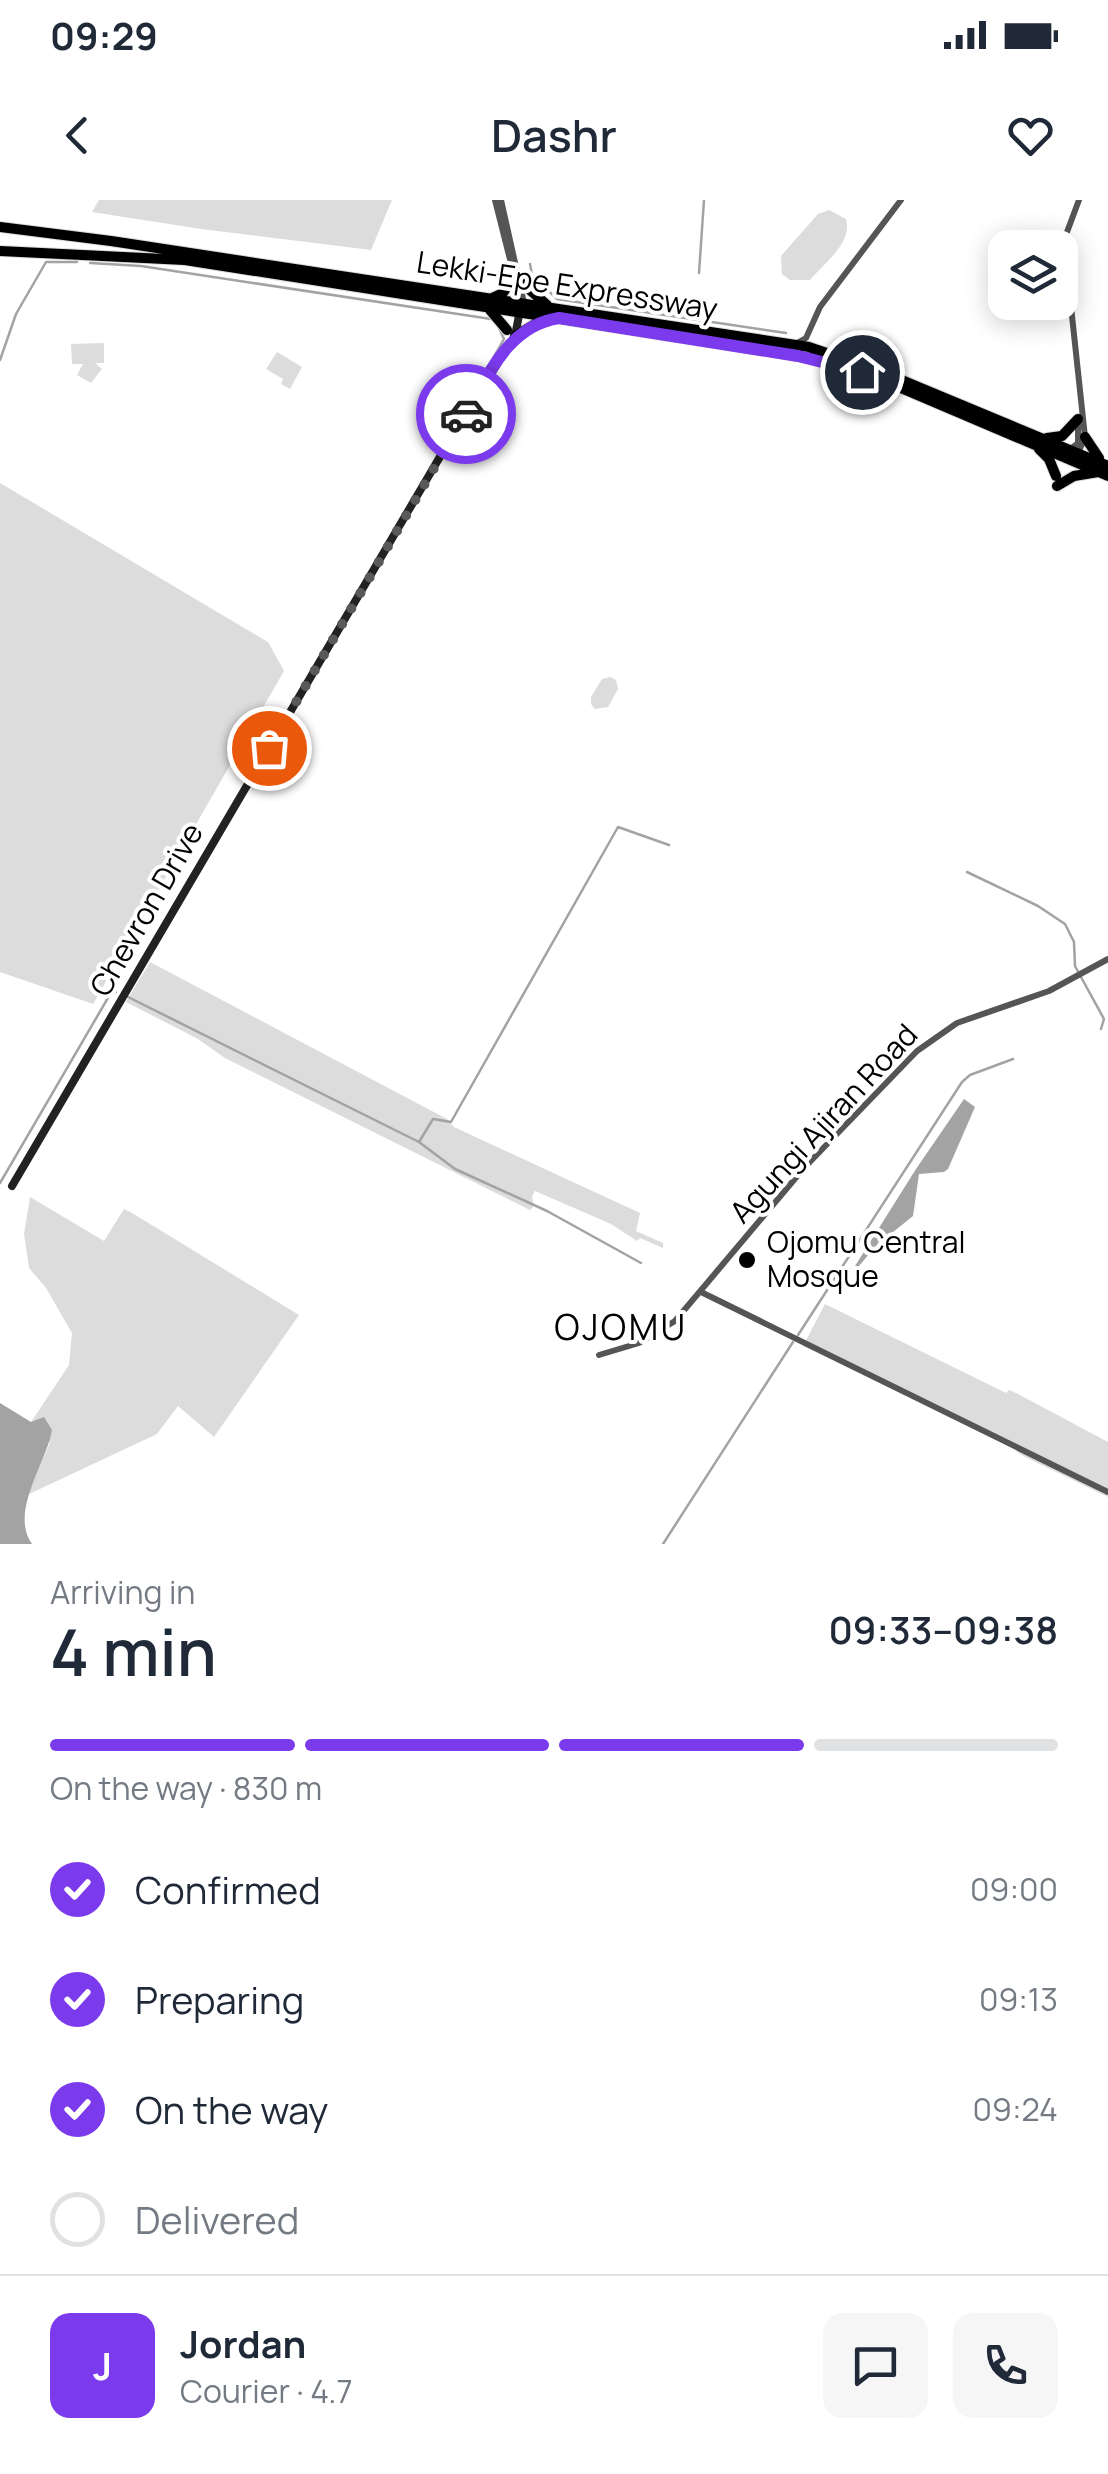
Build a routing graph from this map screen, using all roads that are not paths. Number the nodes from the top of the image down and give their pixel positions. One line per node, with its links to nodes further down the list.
1 (498, 200): 8 (street)
2 (903, 200): 15 (street); 16 (street)
3 (1079, 200): 17 (street)
4 (0, 228): 5 (highway, Lekki-Epe Expressway)
5 (83, 238): 7 (highway); 10 (highway, Lekki-Epe Expressway)
6 (0, 251): 7 (highway, Lekki-Epe Expressway)
7 (72, 254): 9 (highway, Lekki-Epe Expressway)
8 (518, 279): 10 (highway); 11 (street); 12 (highway)
9 (452, 302): 10 (highway, Lekki-Epe Expressway); 11 (highway)
10 (484, 303): 11 (highway, Lekki-Epe Expressway); 14 (highway)
11 (518, 307): 12 (highway, Lekki-Epe Expressway); 13 (highway); 14 (main road, Chevron Drive)
12 (556, 313): 13 (highway, Lekki-Epe Expressway); 14 (highway); 18 (highway, Lekki-Epe Expressway)
13 (605, 316): 15 (highway, Lekki-Epe Expressway)
14 (511, 333): 24 (main road, Chevron Drive)
15 (794, 345): 16 (highway, Lekki-Epe Expressway)
16 (816, 349): 20 (highway, Lekki-Epe Expressway)
17 (1079, 413): 19 (street); 20 (highway); 21 (street)
18 (984, 424): 20 (highway, Lekki-Epe Expressway); 21 (highway)
19 (1085, 438): 21 (street); 22 (highway)
20 (1031, 439): 21 (highway, Lekki-Epe Expressway); 22 (highway)
21 (1071, 454): 22 (highway, Lekki-Epe Expressway)
22 (1107, 470)
23 (1108, 958): 25 (street, Agungi Ajiran Road)
24 (12, 1186)
25 (701, 1292): 26 (street, Agungi Ajiran Road); 27 (street)
26 (600, 1355)
27 (1108, 1492)

